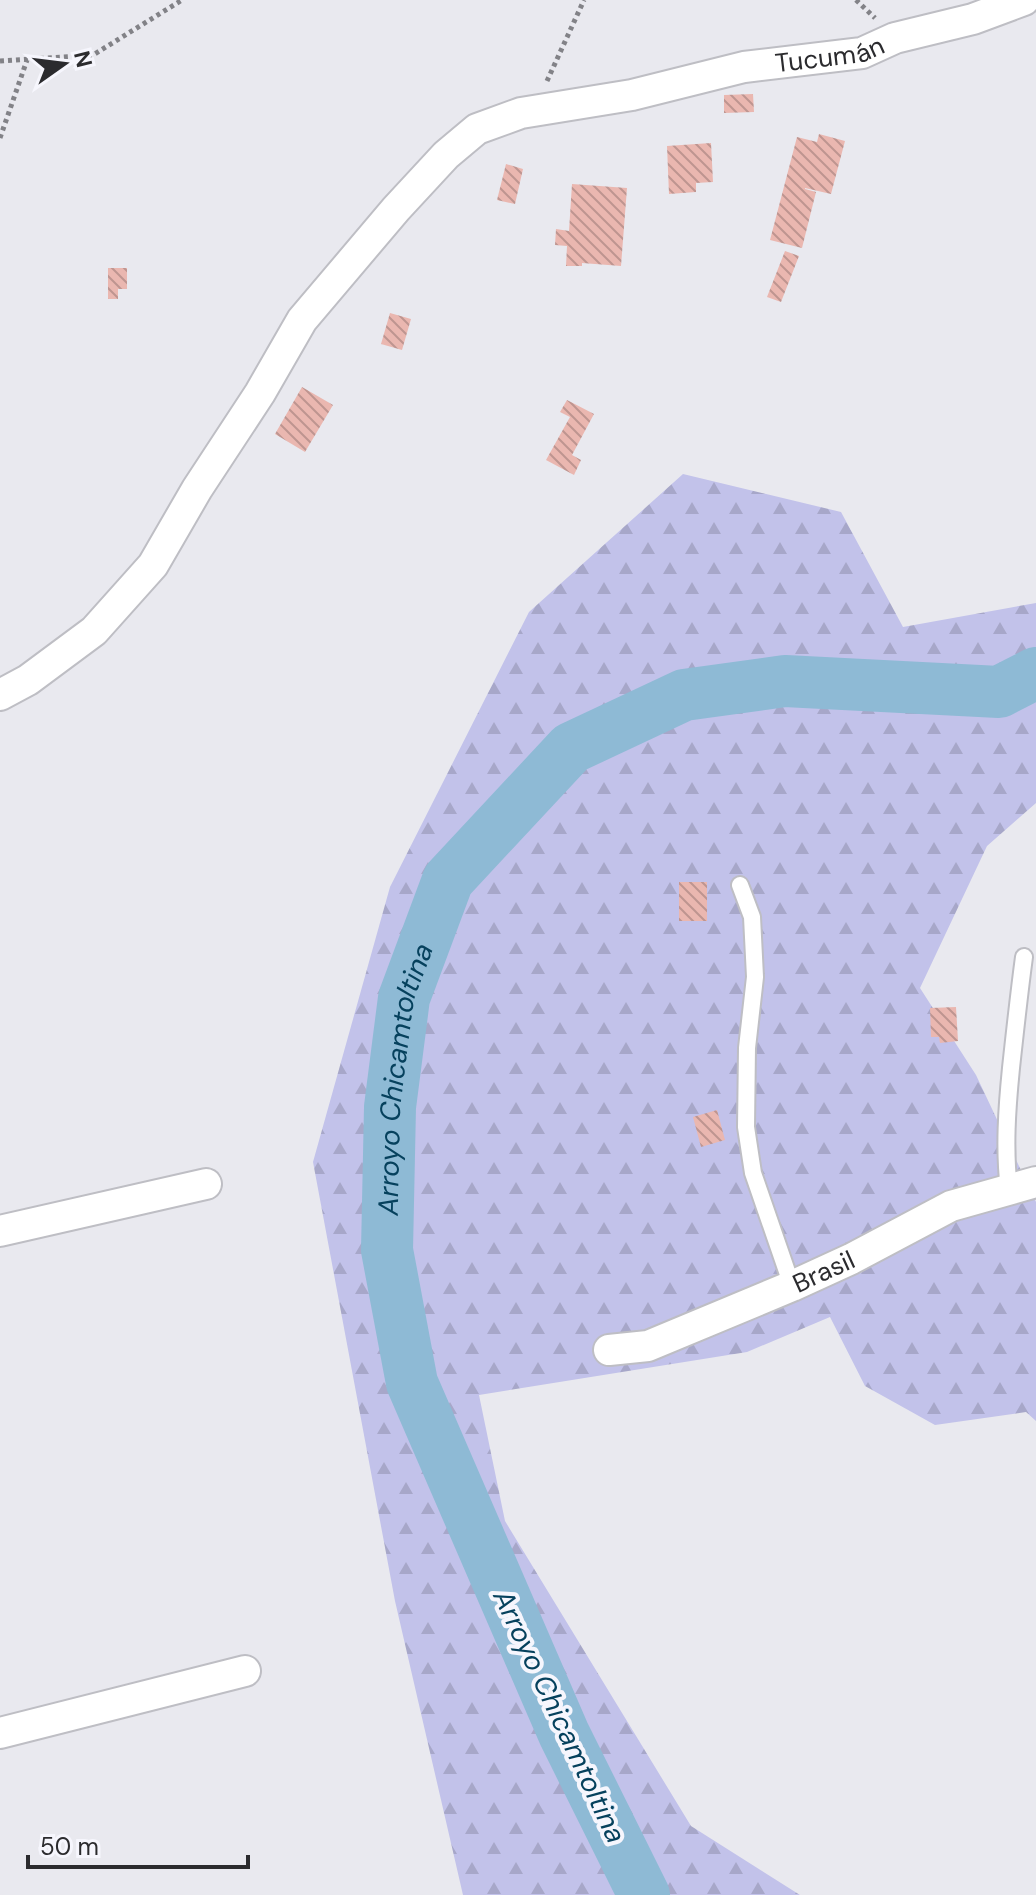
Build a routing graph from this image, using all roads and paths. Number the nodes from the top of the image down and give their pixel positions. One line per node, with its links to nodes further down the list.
1 (182, 0): 4 (path)
2 (584, 0): 6 (path)
3 (1024, 0): 6 (street, Tucumán)
4 (27, 60): 5 (path); 7 (path)
5 (0, 61)
6 (534, 111): 8 (street, Tucumán)
7 (0, 138)
8 (0, 695)
9 (740, 885): 14 (lane)
10 (1024, 957): 12 (lane)
11 (206, 1184): 13 (street)
12 (1022, 1186): 14 (street, Brasil)
13 (0, 1231)
14 (792, 1286): 15 (street, Brasil)
15 (609, 1350)
16 (245, 1671): 17 (street)
17 (0, 1733)

